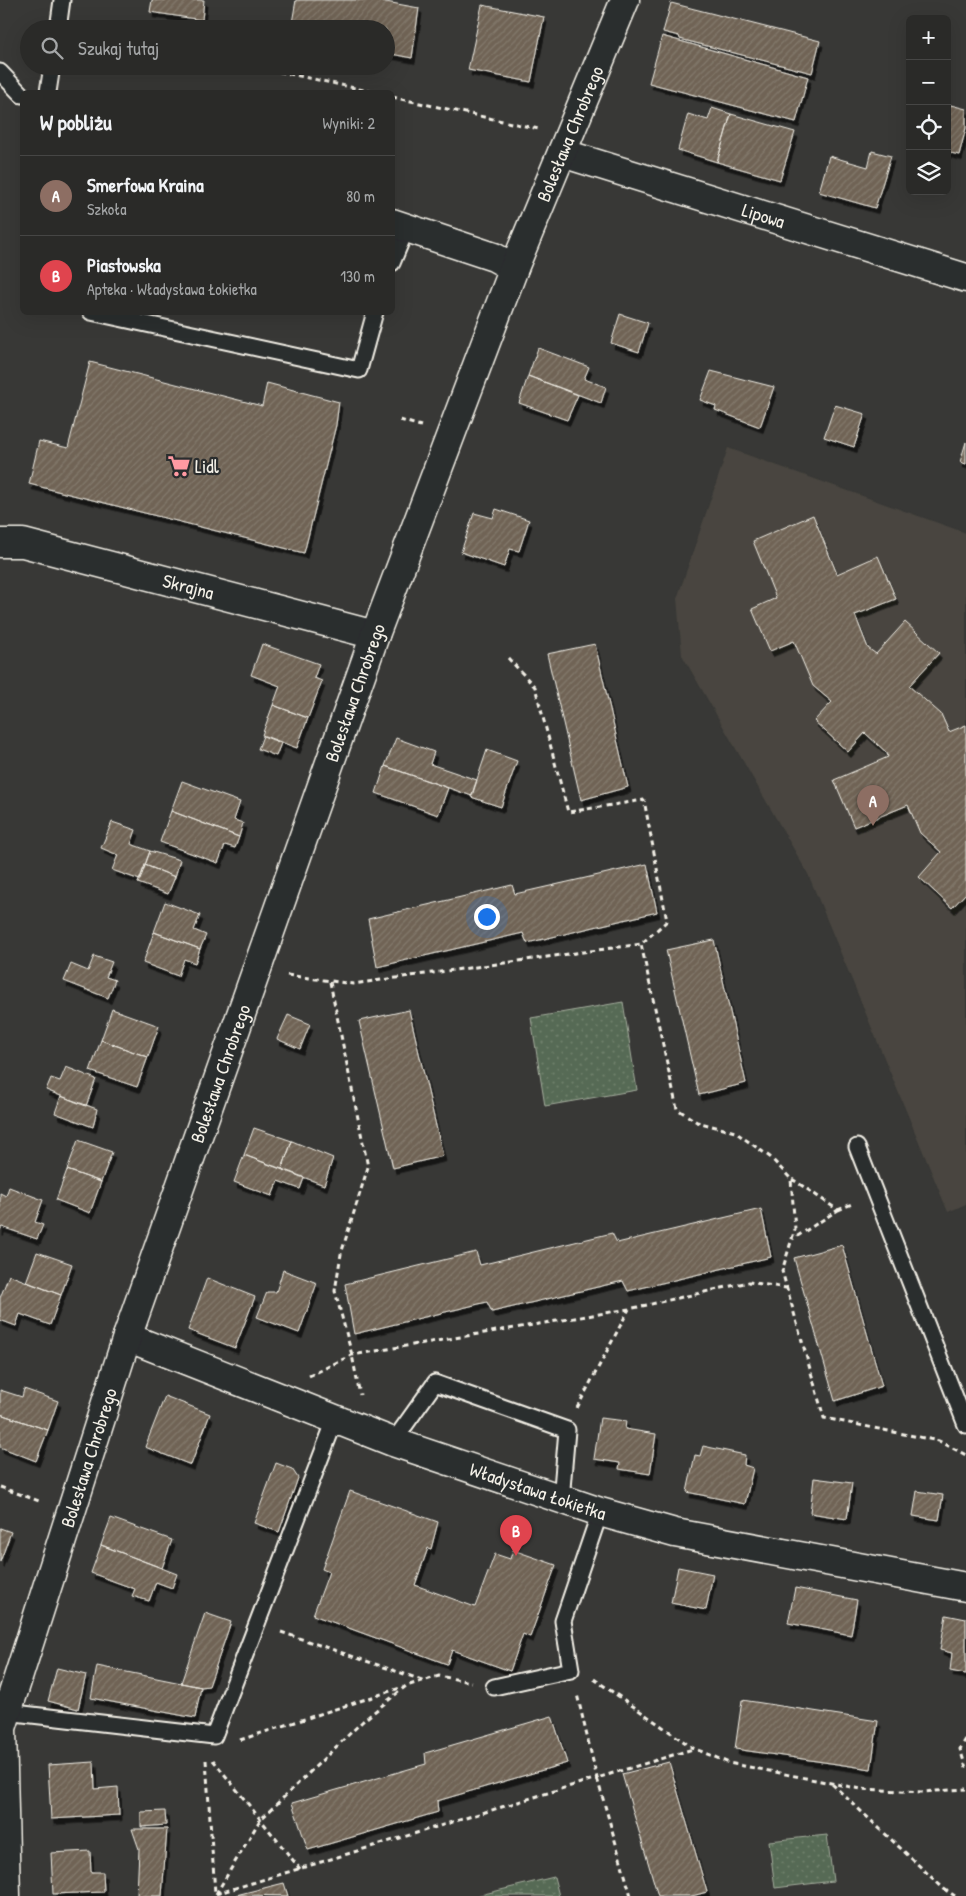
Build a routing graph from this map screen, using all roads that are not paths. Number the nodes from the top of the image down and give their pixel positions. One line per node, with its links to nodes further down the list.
1 (62, 0): 3 (lane)
2 (625, 0): 8 (street, Bolesława Chrobrego)
3 (59, 20)
4 (0, 72): 7 (lane)
5 (51, 75): 6 (lane)
6 (48, 90)
7 (20, 93)
8 (565, 144): 11 (street, Bolesława Chrobrego); 12 (street, Lipowa)
9 (400, 225): 10 (lane); 11 (street)
10 (395, 249)
11 (514, 268): 16 (street, Bolesława Chrobrego)
12 (966, 278)
13 (105, 315): 14 (lane)
14 (374, 315)
15 (0, 543): 16 (street, Skrajna)
16 (375, 635): 18 (street, Bolesława Chrobrego)
17 (858, 1147): 20 (lane)
18 (127, 1337): 19 (street, Władysława Łokietka); 26 (street, Bolesława Chrobrego)
19 (335, 1420): 21 (street, Władysława Łokietka); 26 (lane)
20 (966, 1425)
21 (392, 1442): 22 (street, Władysława Łokietka); 22 (lane)
22 (561, 1500): 23 (street, Władysława Łokietka)
23 (600, 1512): 24 (street, Władysława Łokietka); 25 (lane)
24 (966, 1587)
25 (494, 1686)
26 (6, 1712): 27 (street, Bolesława Chrobrego)
27 (6, 1896)

